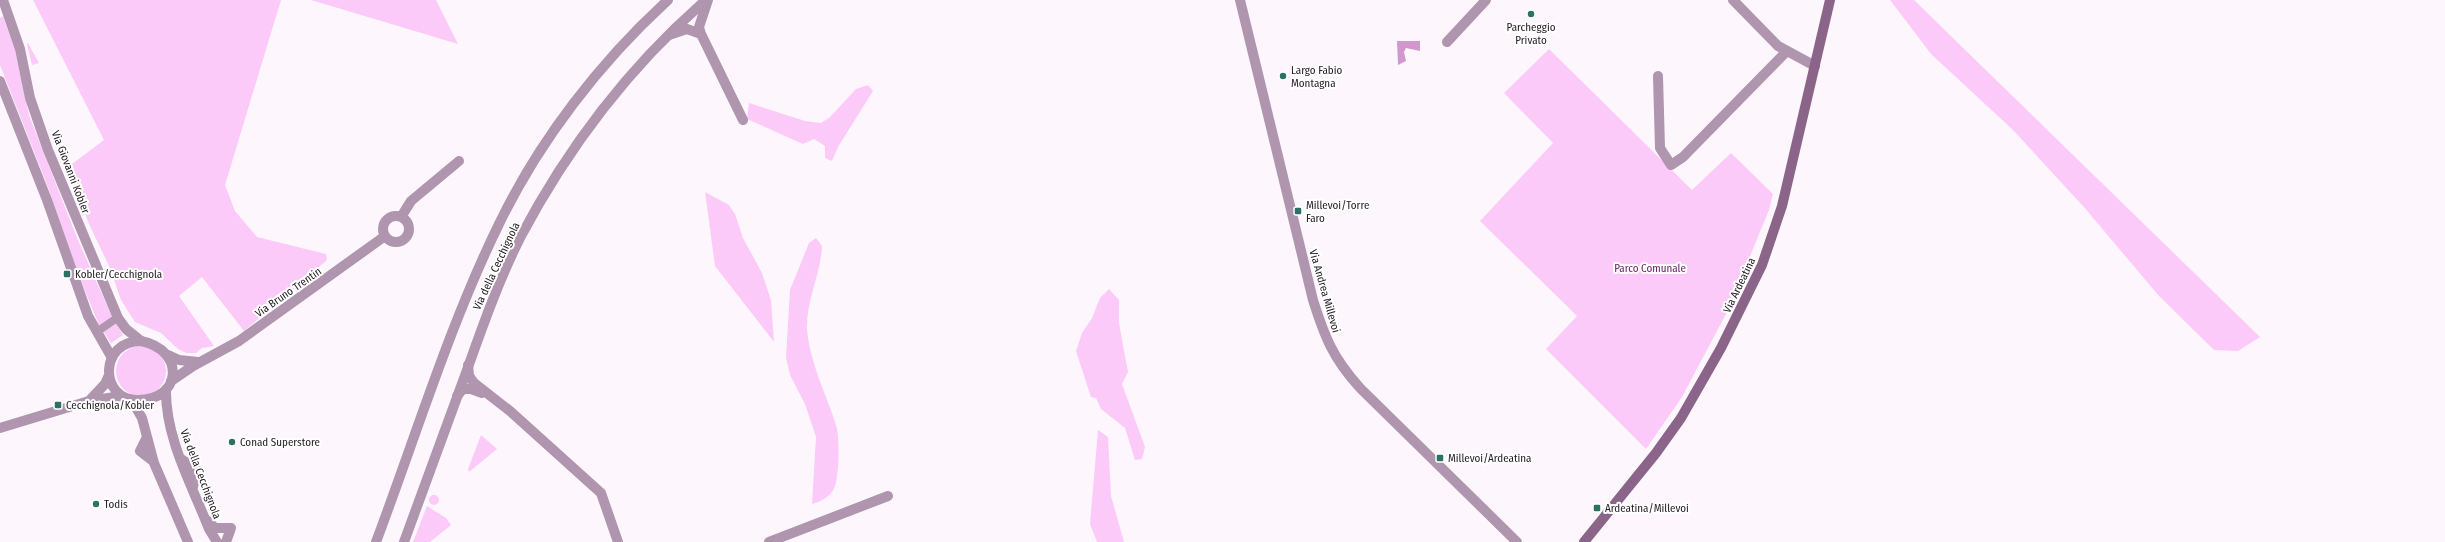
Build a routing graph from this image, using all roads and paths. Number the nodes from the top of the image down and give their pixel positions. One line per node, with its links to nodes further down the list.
1 (2, 0): 8 (street, Via Giovanni Kobler); 22 (street, Via Giovanni Kobler)
2 (668, 0): 39 (street, Via della Cecchignola)
3 (707, 0): 9 (street); 10 (street, Via della Cecchignola)
4 (1240, 0): 43 (street, Via Andrea Millevoi)
5 (1486, 0): 11 (street)
6 (1733, 0): 12 (street)
7 (1830, 0): 13 (main road, Via Ardeatina)
8 (0, 4)
9 (701, 34): 10 (street); 16 (street)
10 (669, 35): 26 (street, Via della Cecchignola)
11 (1446, 42)
12 (1786, 52): 13 (street); 14 (street)
13 (1815, 66): 44 (main road, Via Ardeatina)
14 (1658, 76)
15 (0, 81): 24 (street)
16 (743, 120)
17 (459, 161): 18 (street)
18 (401, 218): 19 (street); 19 (street)
19 (385, 236): 25 (street, Via Bruno Trentin)
20 (114, 320): 21 (street)
21 (101, 329)
22 (141, 342): 23 (street); 24 (street)
23 (168, 355): 25 (street); 28 (street)
24 (112, 358): 27 (street)
25 (200, 362): 28 (street, Via Bruno Trentin)
26 (469, 364): 29 (street, Via della Cecchignola); 30 (street)
27 (109, 375): 31 (street); 32 (street)
28 (169, 385): 31 (street); 35 (street, Via della Cecchignola)
29 (457, 396): 30 (street); 40 (street, Via della Cecchignola)
30 (490, 396): 41 (street)
31 (126, 398): 32 (street); 36 (street)
32 (89, 401): 33 (street)
33 (0, 428)
34 (888, 496): 42 (street)
35 (205, 517): 37 (street, Via della Cecchignola); 38 (street)
36 (188, 542)
37 (217, 542)
38 (226, 542)
39 (376, 542)
40 (404, 542)
41 (618, 542)
42 (769, 542)
43 (1517, 542)
44 (1584, 542)

